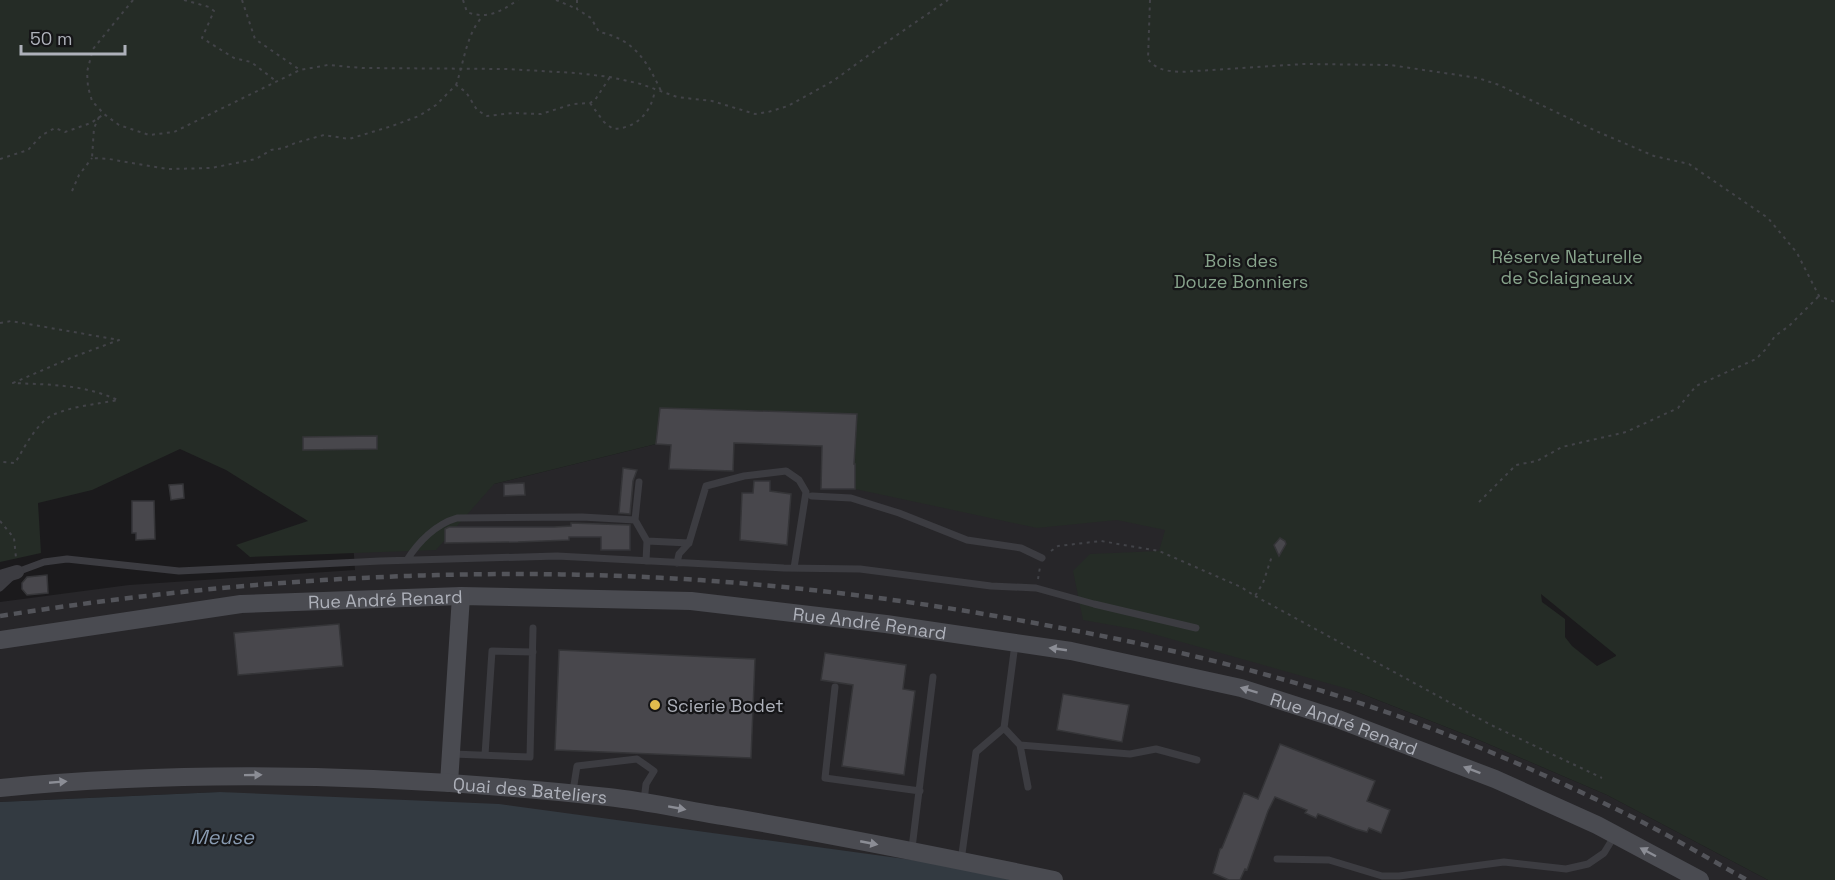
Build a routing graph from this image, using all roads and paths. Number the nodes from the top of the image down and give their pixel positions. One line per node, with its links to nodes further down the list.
1 (133, 0): 20 (path)
2 (184, 0): 15 (path)
3 (242, 0): 13 (path)
4 (463, 0): 11 (path)
5 (518, 0): 11 (path)
6 (556, 0): 10 (path)
7 (577, 0): 10 (path)
8 (948, 0): 18 (path)
9 (1150, 0): 25 (path)
10 (577, 9): 18 (path)
11 (483, 16): 12 (path)
12 (462, 69): 13 (path); 14 (path); 16 (path)
13 (300, 70): 15 (path)
14 (610, 77): 17 (path); 19 (path)
15 (276, 81): 20 (path)
16 (456, 85): 19 (path); 22 (path)
17 (656, 89): 18 (path); 19 (path)
18 (661, 92)
19 (590, 103)
20 (104, 114): 21 (path)
21 (99, 117): 22 (path); 23 (path)
22 (92, 158): 24 (path)
23 (0, 159)
24 (72, 192)
25 (1819, 296): 26 (path); 31 (path)
26 (1835, 302)
27 (0, 323): 28 (path)
28 (0, 463)
29 (639, 482): 32 (lane)
30 (812, 496): 37 (lane)
31 (1479, 502)
32 (635, 520): 34 (lane); 38 (lane)
33 (0, 521): 42 (path)
34 (647, 541): 35 (lane); 39 (lane)
35 (689, 543): 40 (lane); 41 (lane)
36 (1272, 556): 47 (path)
37 (1042, 558): 45 (path); 47 (path)
38 (407, 560): 39 (lane); 42 (lane)
39 (646, 561): 40 (lane)
40 (677, 563): 41 (lane)
41 (795, 568): 45 (lane)
42 (17, 572): 43 (street); 44 (lane)
43 (0, 577)
44 (0, 588)
45 (1036, 588): 49 (lane)
46 (461, 596): 50 (street, Rue André Renard); 51 (street, Rue André Renard); 57 (street)
47 (1255, 596): 60 (path)
48 (533, 628): 52 (lane)
49 (1196, 628)
50 (0, 640)
51 (1015, 643): 55 (lane); 67 (street, Rue André Renard, one-way to 51)
52 (532, 652): 58 (lane); 58 (lane)
53 (933, 677): 64 (lane)
54 (835, 687): 64 (lane)
55 (1004, 728): 56 (lane); 70 (lane)
56 (1020, 745): 59 (lane); 62 (lane)
57 (451, 753): 58 (lane); 61 (street)
58 (485, 755)
59 (1197, 760)
60 (1602, 778)
61 (449, 783): 63 (street, Quai des Bateliers, one-way to 61); 65 (street, Quai des Bateliers)
62 (1028, 787)
63 (0, 788)
64 (920, 791): 68 (lane)
65 (573, 794): 66 (street, Quai des Bateliers); 66 (lane)
66 (643, 803): 68 (street, Quai des Bateliers, one-way to 68)
67 (1615, 835): 69 (lane); 72 (street, Rue André Renard, one-way to 67)
68 (911, 851): 70 (street, Quai des Bateliers)
69 (1277, 859)
70 (961, 861): 71 (street, Quai des Bateliers)
71 (1054, 880)
72 (1700, 880)

